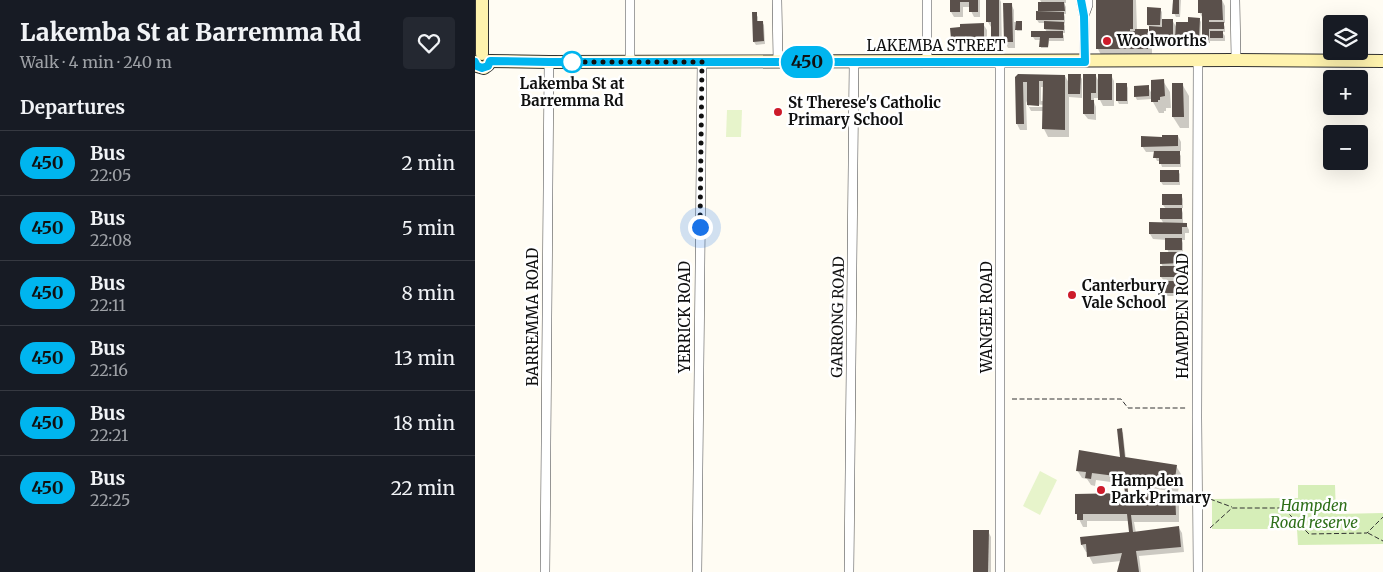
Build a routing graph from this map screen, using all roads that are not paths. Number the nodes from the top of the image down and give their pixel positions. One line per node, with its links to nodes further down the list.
1 (482, 0): 9 (main road)
2 (630, 0): 14 (street)
3 (777, 0): 16 (street)
4 (927, 0): 18 (street)
5 (1081, 0): 8 (street)
6 (1088, 0): 8 (street)
7 (1235, 0): 11 (street)
8 (1084, 16): 20 (street)
9 (481, 60): 13 (main road, LAKEMBA STREET)
10 (1197, 60): 11 (main road, LAKEMBA STREET); 20 (main road, LAKEMBA STREET); 25 (street, HAMPDEN ROAD)
11 (1236, 60): 12 (main road, LAKEMBA STREET)
12 (1383, 61)
13 (549, 62): 14 (main road, LAKEMBA STREET); 21 (street, BARREMMA ROAD)
14 (630, 62): 15 (main road, LAKEMBA STREET)
15 (702, 62): 16 (main road, LAKEMBA STREET); 22 (street, YERRICK ROAD)
16 (777, 62): 17 (main road, LAKEMBA STREET)
17 (854, 62): 18 (main road, LAKEMBA STREET); 23 (street, GARRONG ROAD)
18 (927, 62): 19 (main road, LAKEMBA STREET)
19 (1000, 62): 20 (main road, LAKEMBA STREET); 24 (street, WANGEE ROAD)
20 (1085, 62)
21 (545, 572)
22 (697, 572)
23 (849, 572)
24 (1001, 572)
25 (1198, 572)

